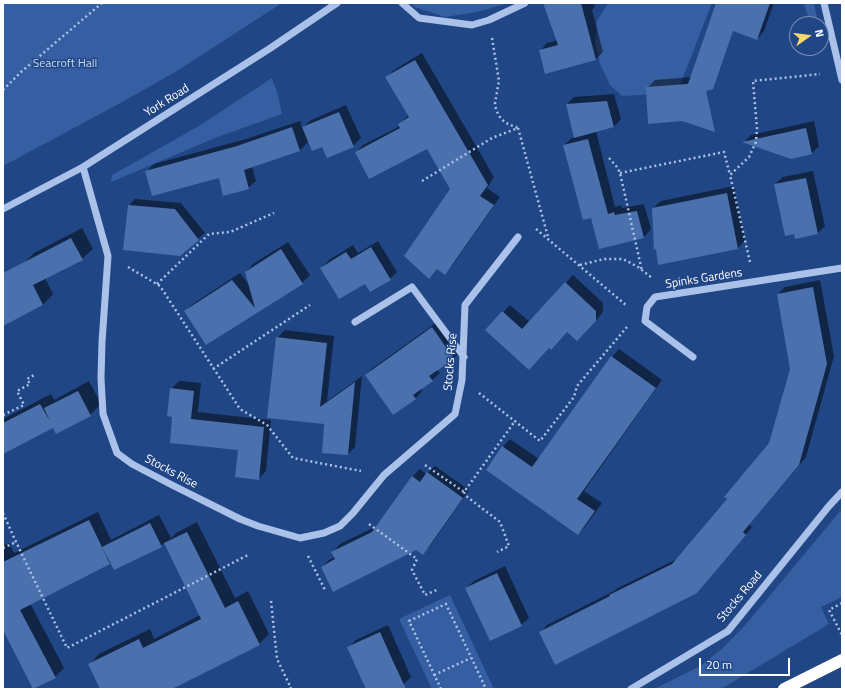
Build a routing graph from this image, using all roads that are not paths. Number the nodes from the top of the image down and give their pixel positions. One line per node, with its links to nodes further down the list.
1 (337, 3): 6 (street, York Road)
2 (402, 3): 3 (street)
3 (525, 3)
4 (824, 3): 5 (street)
5 (841, 76)
6 (83, 167): 7 (street, York Road); 11 (street, Stocks Rise)
7 (3, 210)
8 (518, 237): 11 (street, Stocks Rise)
9 (842, 268): 12 (street, Spinks Gardens)
10 (355, 322): 11 (street)
11 (464, 357)
12 (693, 358)
13 (842, 492): 15 (street, Stocks Road)
14 (842, 660): 16 (highway)
15 (631, 689)
16 (784, 689)

